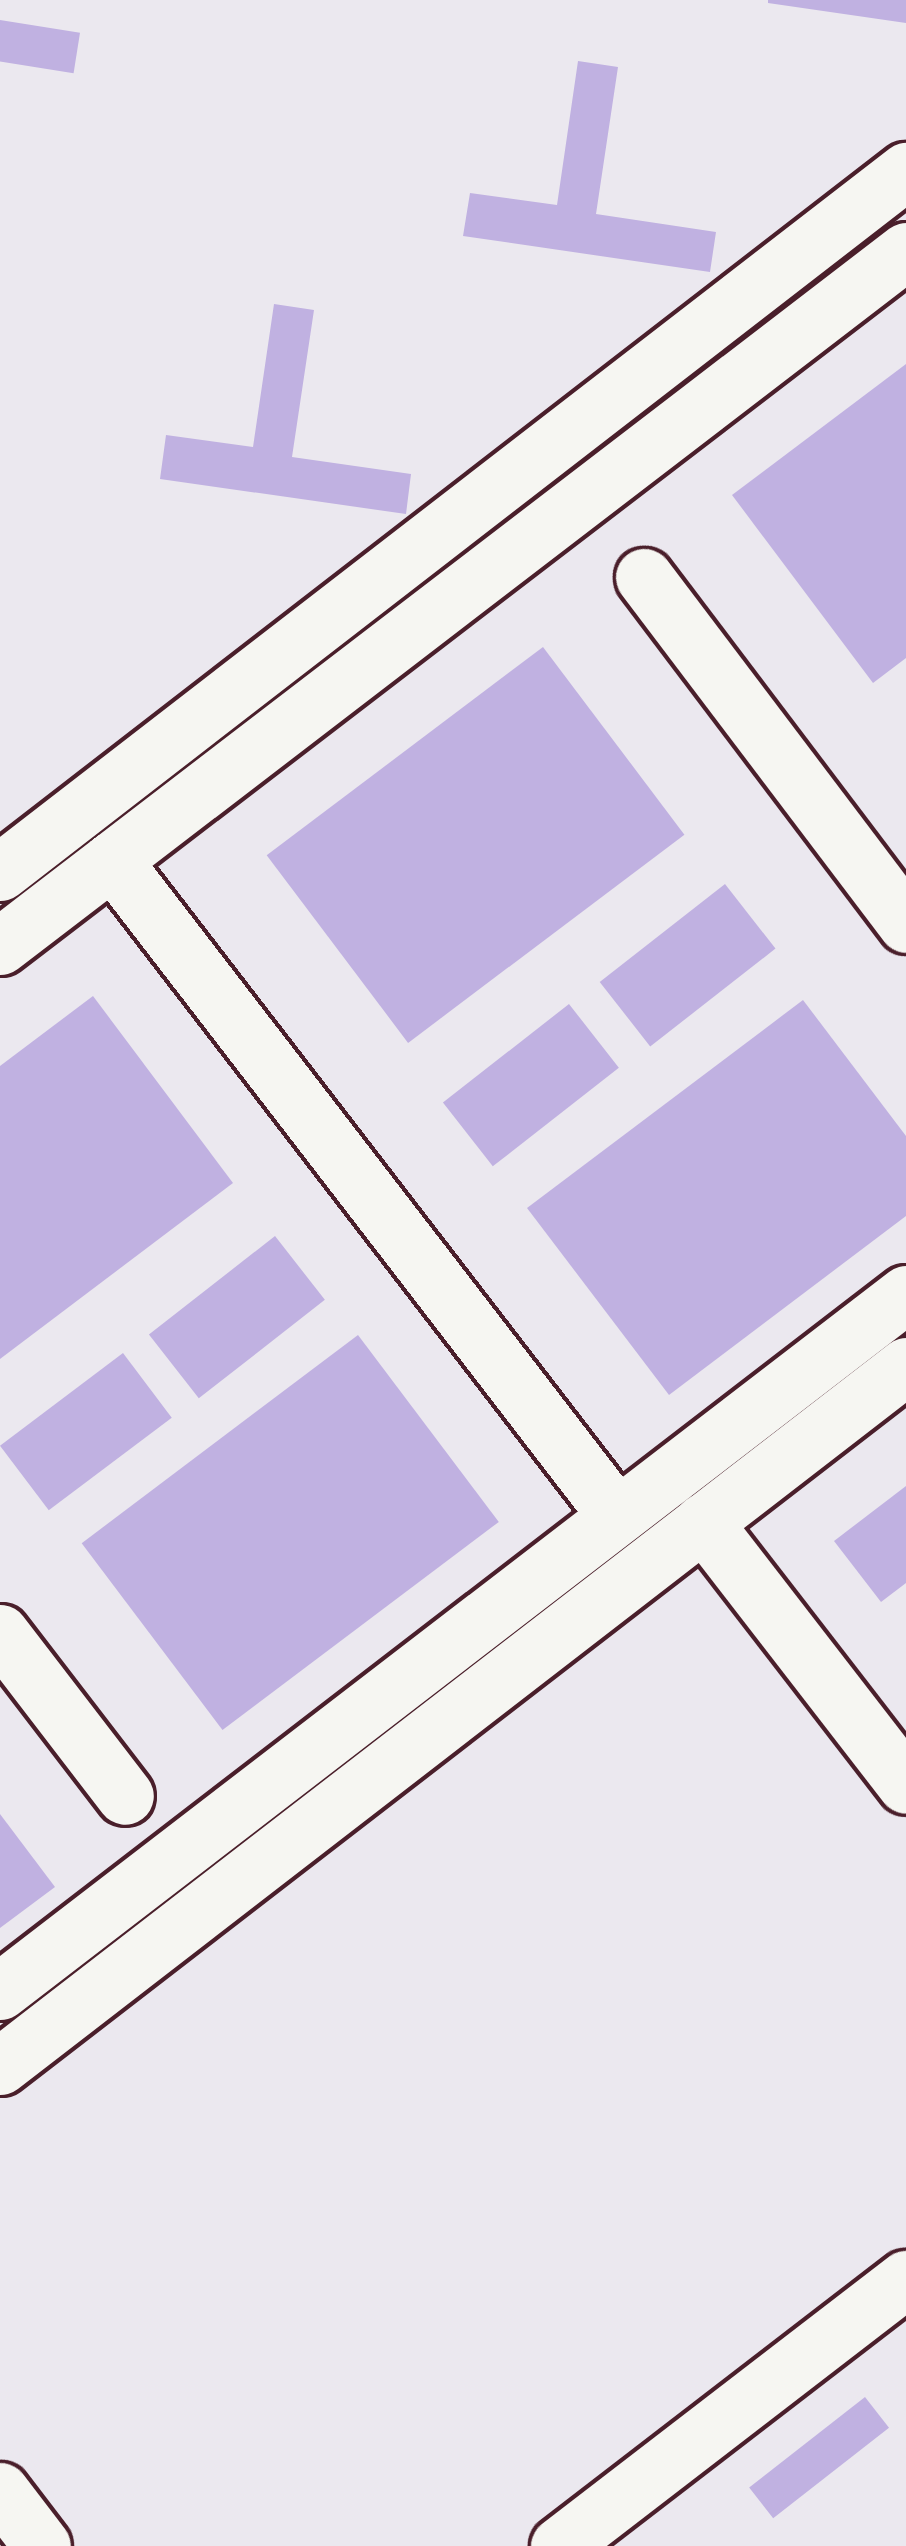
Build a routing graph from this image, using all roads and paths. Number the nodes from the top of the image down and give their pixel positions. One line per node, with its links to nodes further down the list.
1 (906, 171): 5 (street)
2 (906, 251): 4 (street)
3 (644, 577): 6 (street)
4 (112, 860): 7 (street); 10 (street)
5 (0, 872)
6 (906, 924)
7 (0, 946)
8 (906, 1294): 10 (street)
9 (906, 1366): 11 (street)
10 (616, 1515): 15 (street)
11 (703, 1522): 13 (street); 16 (street)
12 (0, 1634): 14 (street)
13 (906, 1785)
14 (124, 1796)
15 (0, 1991)
16 (0, 2066)
17 (906, 2279): 20 (street)
18 (0, 2492): 19 (street)
19 (42, 2546)
20 (560, 2546)

